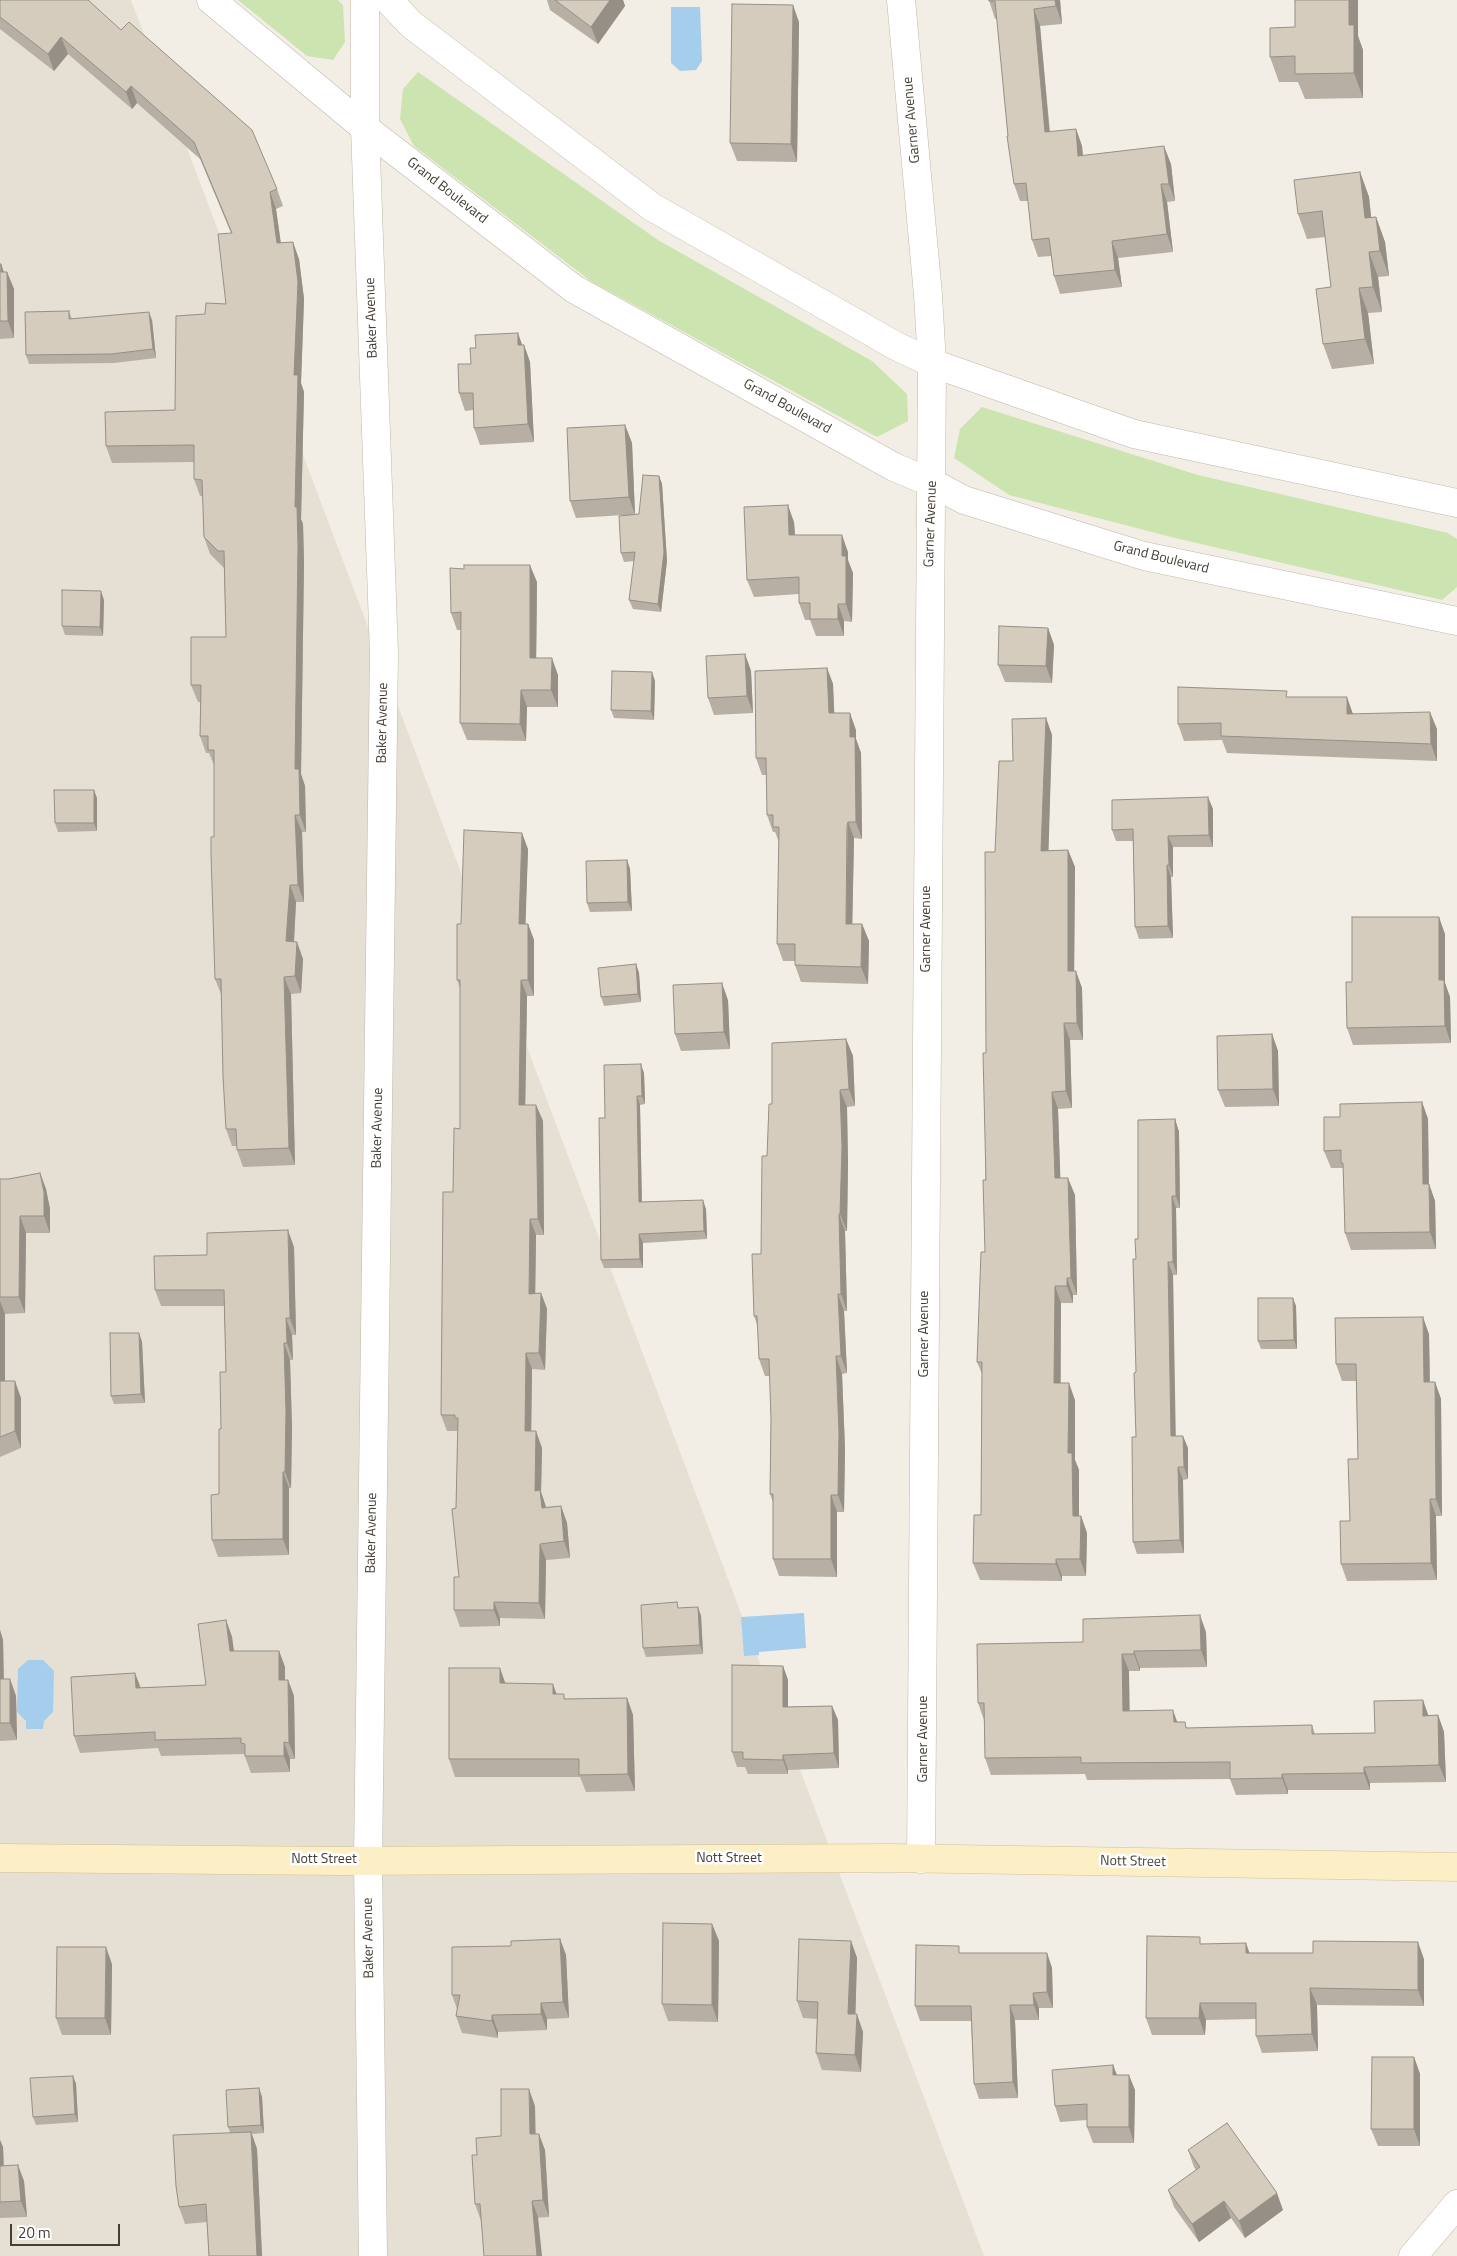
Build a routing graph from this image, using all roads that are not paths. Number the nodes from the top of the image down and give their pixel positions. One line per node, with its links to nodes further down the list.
1 (211, 0): 5 (street, Grand Boulevard)
2 (365, 0): 5 (street, Baker Avenue)
3 (388, 0): 6 (street)
4 (901, 0): 6 (street, Garner Avenue)
5 (365, 128): 7 (street, Grand Boulevard); 12 (street, Baker Avenue)
6 (932, 363): 7 (street, Garner Avenue); 8 (street)
7 (932, 482): 9 (street, Grand Boulevard); 11 (street, Garner Avenue)
8 (1457, 504)
9 (1457, 621)
10 (0, 1858): 12 (main road, Nott Street)
11 (922, 1859): 12 (main road, Nott Street); 13 (main road, Nott Street)
12 (368, 1860): 15 (street, Baker Avenue)
13 (1457, 1867)
14 (1457, 2204): 16 (street)
15 (373, 2256)
16 (1413, 2256)

